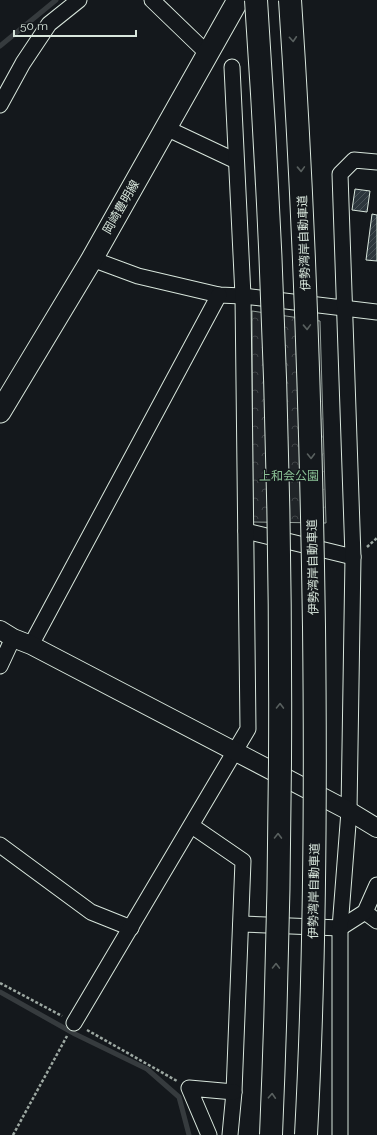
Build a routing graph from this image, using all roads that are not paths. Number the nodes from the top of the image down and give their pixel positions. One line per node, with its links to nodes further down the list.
1 (79, 0): 8 (street)
2 (152, 0): 6 (street)
3 (238, 0): 6 (main road, 岡崎豊明線)
4 (256, 0): 37 (highway, one-way to 4, bridge)
5 (290, 0): 38 (highway, 伊勢湾岸自動車道, one-way to 38, bridge)
6 (208, 54): 9 (main road, 岡崎豊明線)
7 (232, 67): 10 (street)
8 (0, 105)
9 (166, 128): 10 (street); 12 (main road, 岡崎豊明線)
10 (236, 161): 14 (street)
11 (377, 162): 15 (street)
12 (92, 259): 13 (street); 17 (main road, 岡崎豊明線)
13 (219, 295): 14 (street); 21 (street)
14 (243, 296): 15 (street); 18 (street)
15 (345, 309): 16 (street); 19 (street)
16 (377, 312)
17 (0, 412)
18 (246, 531): 19 (street); 23 (street)
19 (353, 557): 24 (street)
20 (7, 634): 21 (street); 22 (street)
21 (31, 645): 23 (street)
22 (0, 666)
23 (235, 752): 24 (street); 25 (street)
24 (349, 811): 26 (street); 32 (street)
25 (192, 826): 30 (street); 31 (street)
26 (377, 828)
27 (0, 844): 31 (street)
28 (377, 885): 29 (street)
29 (371, 916): 32 (street)
30 (241, 924): 32 (street); 34 (street)
31 (131, 928): 33 (street)
32 (340, 928): 39 (street)
33 (74, 1023)
34 (234, 1092): 35 (street); 36 (street)
35 (209, 1135)
36 (230, 1135)
37 (271, 1135)
38 (306, 1135)
39 (340, 1135)

